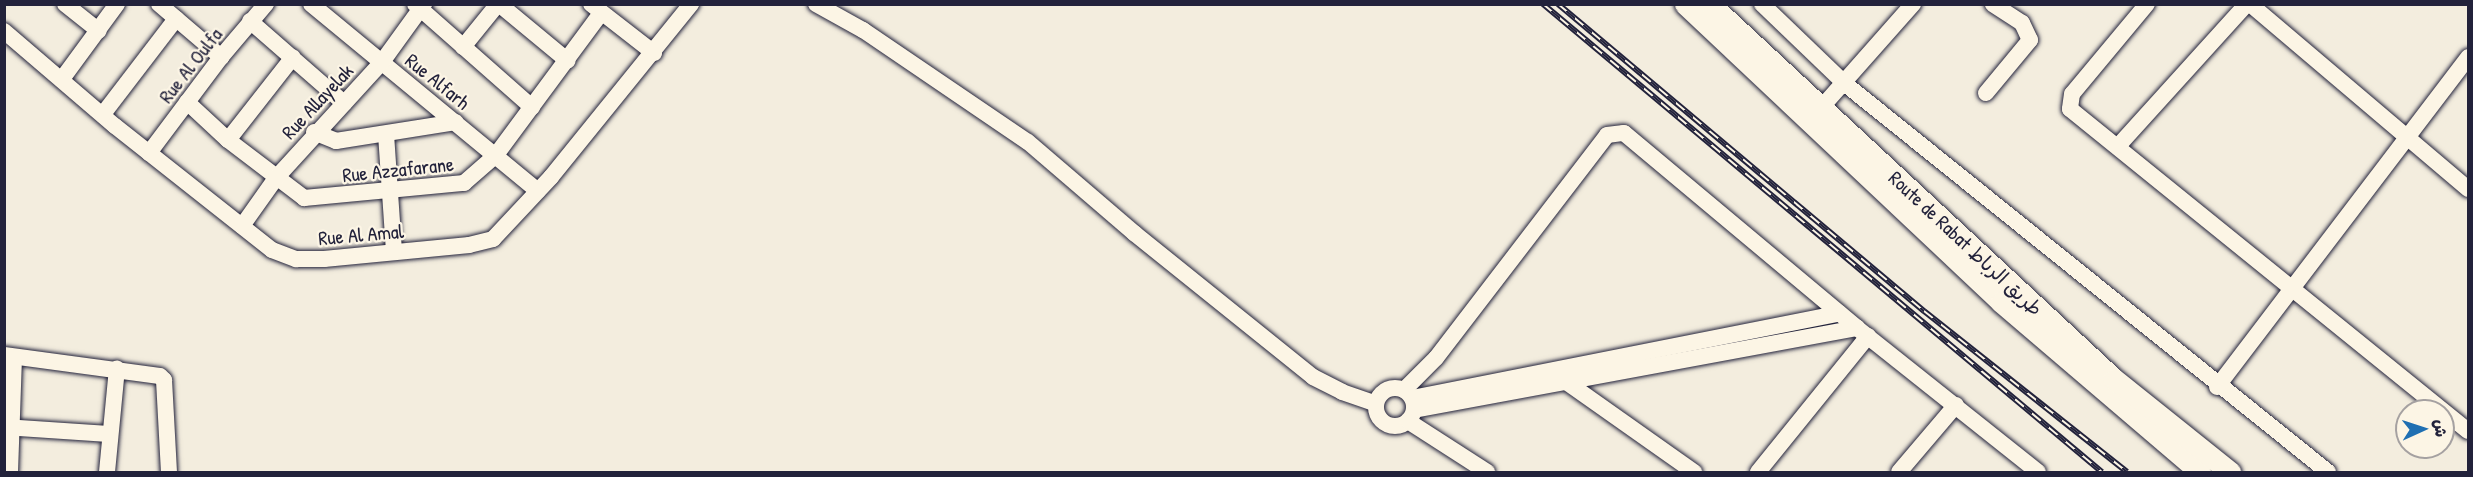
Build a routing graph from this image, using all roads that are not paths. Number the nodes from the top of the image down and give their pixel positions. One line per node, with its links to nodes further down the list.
1 (65, 4): 20 (street)
2 (117, 4): 20 (street)
3 (159, 4): 18 (street)
4 (311, 4): 26 (street, Rue Alfarh)
5 (499, 4): 21 (street); 27 (street)
6 (816, 4): 58 (street)
7 (1685, 4): 72 (main road, Route de Rabat طريق الرباط)
8 (1710, 4): 34 (main road, Route de Rabat طريق الرباط)
9 (1762, 4): 29 (street)
10 (1913, 4): 29 (street)
11 (1993, 4): 30 (street)
12 (2147, 4): 41 (street)
13 (420, 6): 21 (street); 26 (street, Rue Allayelak)
14 (685, 7): 22 (street, Rue Al Amal)
15 (2256, 7): 39 (street); 41 (street)
16 (596, 9): 22 (street); 27 (street, Rue Azzafarane)
17 (258, 10): 23 (street, Rue Al Oulfa); 24 (street)
18 (176, 19): 23 (street); 35 (street)
19 (4, 31): 28 (street, Rue Al Amal)
20 (99, 31): 28 (street)
21 (464, 47): 33 (street)
22 (654, 53): 46 (street, Rue Al Amal)
23 (220, 57): 31 (street, Rue Al Oulfa)
24 (292, 57): 32 (street); 40 (street)
25 (2469, 57): 39 (street)
26 (382, 62): 32 (street, Rue Allayelak); 36 (street, Rue Alfarh)
27 (568, 62): 33 (street, Rue Azzafarane)
28 (62, 79): 35 (street, Rue Al Amal)
29 (1844, 83): 34 (street); 57 (street)
30 (1986, 93)
31 (187, 102): 40 (street, Rue Azzafarane); 42 (street, Rue Al Oulfa)
32 (344, 103): 37 (street, Rue Allayelak)
33 (532, 107): 43 (street, Rue Azzafarane)
34 (1821, 108): 73 (main road, Route de Rabat طريق الرباط)
35 (103, 114): 42 (street, Rue Al Amal)
36 (456, 123): 38 (street); 43 (street, Rue Alfarh)
37 (314, 132): 38 (street); 44 (street, Rue Allayelak)
38 (386, 134): 47 (street)
39 (2405, 137): 45 (street); 50 (street)
40 (228, 140): 44 (street, Rue Azzafarane)
41 (2119, 145): 50 (street)
42 (149, 153): 48 (street, Rue Al Amal)
43 (496, 155): 46 (street, Rue Alfarh); 47 (street, Rue Azzafarane)
44 (276, 178): 47 (street, Rue Azzafarane); 48 (street, Rue Allayelak)
45 (2469, 189)
46 (538, 190): 49 (street, Rue Al Amal)
47 (389, 192): 49 (street)
48 (242, 226): 49 (street, Rue Al Amal)
49 (394, 251)
50 (2293, 287): 57 (street); 62 (street)
51 (1840, 313): 52 (street); 55 (street); 59 (street)
52 (1863, 332): 56 (street); 60 (street); 69 (street)
53 (9, 356): 54 (street); 61 (street)
54 (117, 368): 63 (street); 66 (street)
55 (1555, 368): 56 (street); 59 (street)
56 (1568, 384): 59 (street); 68 (street)
57 (2217, 387): 74 (street)
58 (1376, 404): 59 (street); 59 (street)
59 (1410, 405): 67 (street)
60 (1956, 405): 70 (street); 71 (street)
61 (9, 427): 63 (street); 64 (street)
62 (2469, 431)
63 (109, 434): 65 (street)
64 (10, 472)
65 (107, 472)
66 (169, 472)
67 (1487, 472)
68 (1694, 472)
69 (1758, 472)
70 (1899, 472)
71 (2038, 472)
72 (2200, 472)
73 (2230, 472)
74 (2328, 472)

